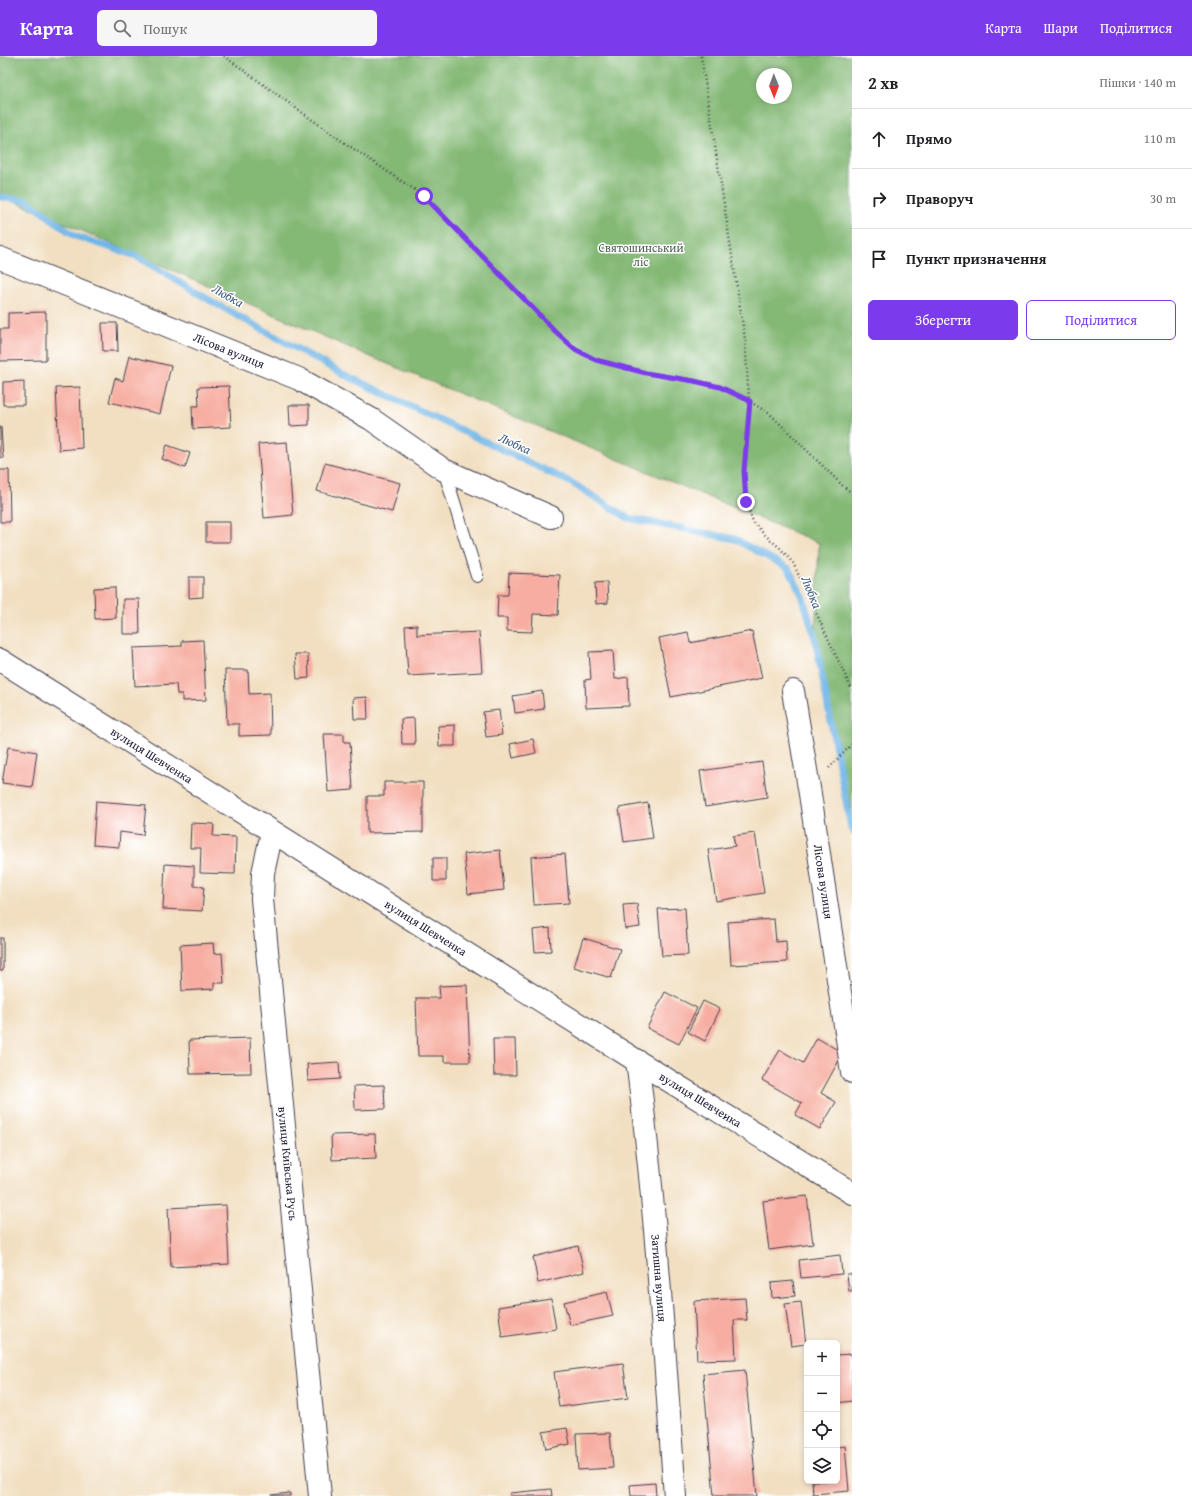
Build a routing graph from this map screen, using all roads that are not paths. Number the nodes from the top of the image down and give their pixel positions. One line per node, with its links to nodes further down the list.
1 (0, 258): 2 (street, Лісова вулиця)
2 (444, 470): 3 (street, Лісова вулиця); 4 (lane)
3 (551, 517)
4 (477, 576)
5 (0, 660): 7 (street, вулиця Шевченка)
6 (793, 692): 9 (street, Лісова вулиця)
7 (272, 832): 8 (street, вулиця Шевченка); 11 (street, вулиця Київська Русь)
8 (637, 1061): 10 (street, вулиця Шевченка); 12 (street, Затишна вулиця)
9 (852, 1072)
10 (852, 1193)
11 (320, 1496)
12 (674, 1496)

